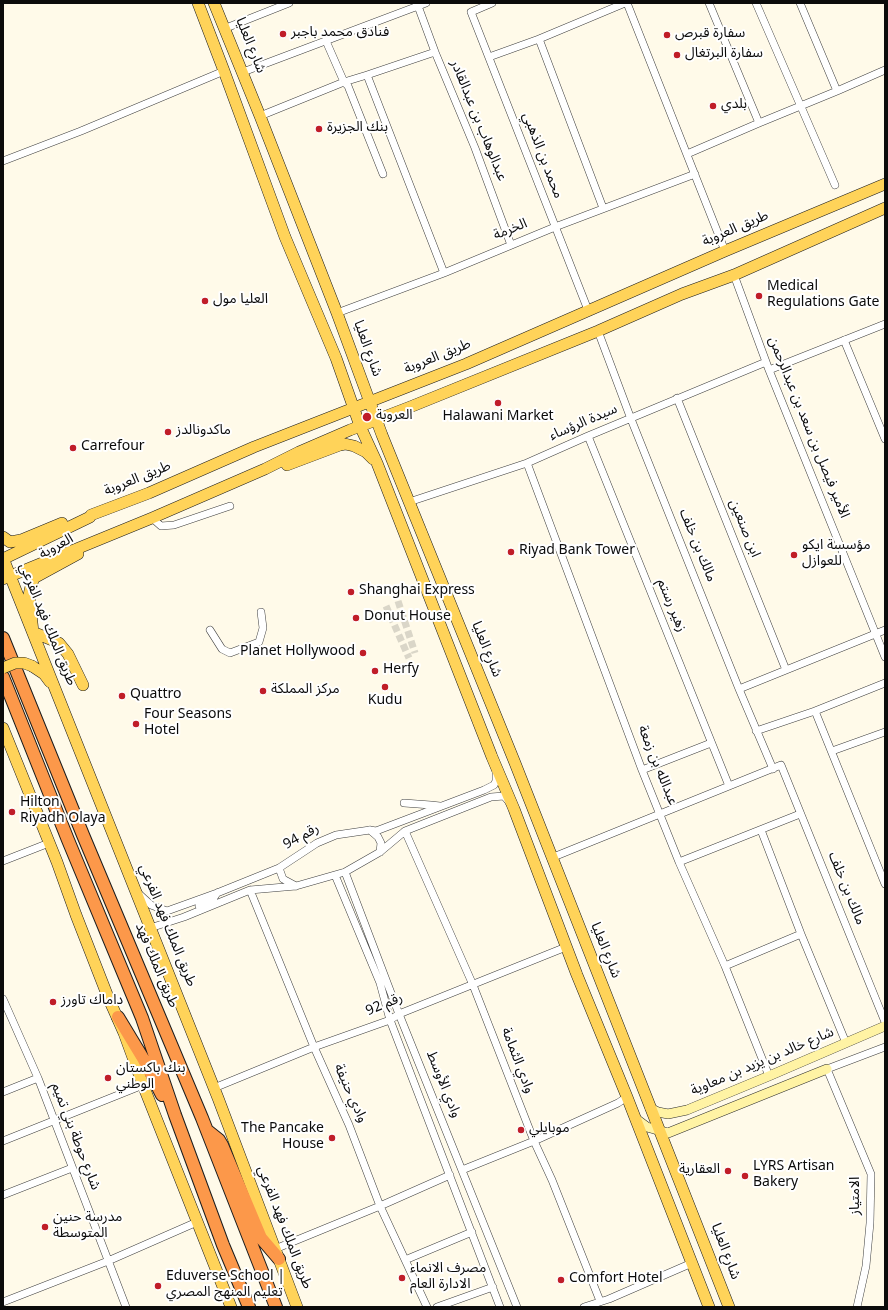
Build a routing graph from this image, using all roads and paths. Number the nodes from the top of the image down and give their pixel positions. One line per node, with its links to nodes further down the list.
1 (198, 3): 12 (main road)
2 (214, 3): 12 (main road); 13 (main road, شارع العليا)
3 (289, 3): 13 (street)
4 (426, 3): 11 (street)
5 (492, 3): 10 (street)
6 (626, 3): 14 (street); 27 (street)
7 (709, 3): 26 (street)
8 (756, 3): 24 (street)
9 (800, 3): 23 (street)
10 (481, 5): 17 (street, محمد بن الذهبي)
11 (418, 6): 15 (street); 16 (street, عبدالوهاب بن عبدالقادر)
12 (206, 24): 19 (main road)
13 (226, 28): 20 (main road, شارع العليا)
14 (539, 39): 17 (street); 33 (street)
15 (326, 41): 20 (street); 22 (street)
16 (435, 52): 21 (street); 36 (street, عبدالوهاب بن عبدالقادر)
17 (489, 57): 35 (street, محمد بن الذهبي)
18 (885, 70): 23 (street)
19 (224, 71): 28 (street); 49 (main road)
20 (243, 72): 25 (main road, شارع العليا)
21 (367, 75): 22 (street); 38 (street)
22 (344, 82): 25 (street); 29 (street)
23 (838, 92): 24 (street)
24 (801, 106): 26 (street); 32 (street)
25 (260, 116): 41 (main road, شارع العليا)
26 (759, 123): 27 (street)
27 (687, 154): 30 (street)
28 (3, 161)
29 (383, 174)
30 (695, 174): 33 (street, الخرمة); 37 (street)
31 (885, 184): 37 (main road, طريق العروبة)
32 (835, 185)
33 (603, 208): 35 (street, الخرمة)
34 (885, 208): 39 (main road)
35 (555, 227): 36 (street, الخرمة); 40 (street, محمد بن الذهبي)
36 (511, 245): 38 (street, الخرمة)
37 (725, 251): 40 (main road, طريق العروبة)
38 (444, 273): 41 (street, الخرمة)
39 (734, 275): 43 (main road); 45 (street, الأمير فيصل بن سعد بن عبدالرحمن)
40 (588, 310): 48 (main road, طريق العروبة)
41 (338, 313): 48 (main road, شارع العليا)
42 (885, 324): 44 (street)
43 (598, 331): 50 (street, مالك بن خلف); 51 (main road)
44 (844, 340): 46 (street); 54 (street)
45 (766, 362): 46 (street, الأمير فيصل بن سعد بن عبدالرحمن); 47 (street, سيدة الرؤساء)
46 (769, 370): 70 (street, الأمير فيصل بن سعد بن عبدالرحمن)
47 (677, 398): 50 (street, سيدة الرؤساء); 74 (street, ابن صنعين)
48 (370, 402): 49 (main road, طريق العروبة); 51 (main road, شارع العليا)
49 (354, 408): 52 (main road); 60 (main road, طريق العروبة)
50 (631, 419): 53 (street, سيدة الرؤساء); 79 (street, مالك بن خلف)
51 (376, 420): 52 (main road); 58 (main road, شارع العليا)
52 (360, 426): 55 (main road); 57 (main road)
53 (588, 436): 56 (street, سيدة الرؤساء); 84 (street, زهير رستم)
54 (885, 439)
55 (377, 463): 57 (main road); 86 (main road)
56 (527, 463): 58 (street, سيدة الرؤساء); 88 (street, عبدالله بن زمعة)
57 (265, 470): 61 (main road)
58 (408, 502): 91 (main road, شارع العليا)
59 (230, 506): 61 (street)
60 (91, 515): 62 (main road); 64 (main road, طريق العروبة)
61 (152, 518): 63 (main road)
62 (3, 537)
63 (100, 539): 65 (main road); 69 (main road, العروبة)
64 (3, 558): 65 (main road, طريق الملك فهد الفرعي)
65 (6, 577): 69 (main road, طريق الملك فهد الفرعي)
66 (261, 612): 67 (street)
67 (210, 630)
68 (885, 630): 70 (street)
69 (33, 632): 77 (main road); 78 (main road, طريق الملك فهد الفرعي)
70 (876, 634): 72 (street, الأمير فيصل بن سعد بن عبدالرحمن); 74 (street)
71 (3, 638): 141 (highway, طريق الملك فهد)
72 (885, 657)
73 (3, 668): 78 (main road, bridge)
74 (786, 670): 79 (street)
75 (3, 677): 137 (highway)
76 (885, 683): 80 (street)
77 (84, 685)
78 (55, 688): 111 (main road, طريق الملك فهد الفرعي)
79 (739, 689): 82 (street, مالك بن خلف)
80 (816, 710): 82 (street); 85 (street)
81 (3, 728): 99 (main road)
82 (756, 731): 87 (street, مالك بن خلف)
83 (885, 732): 85 (street)
84 (711, 744): 88 (street); 89 (street, زهير رستم)
85 (832, 751): 107 (street)
86 (496, 768): 92 (street, رقم 94); 93 (main road)
87 (772, 769): 89 (street); 95 (street, مالك بن خلف)
88 (642, 770): 94 (street, عبدالله بن زمعة)
89 (728, 786): 94 (street)
90 (404, 804): 92 (street)
91 (530, 804): 93 (main road); 101 (main road, شارع العليا)
92 (440, 806): 96 (street, رقم 94)
93 (514, 809): 98 (street); 116 (main road)
94 (661, 813): 101 (street); 103 (street, عبدالله بن زمعة)
95 (800, 814): 97 (street); 123 (street, مالك بن خلف)
96 (370, 830): 100 (street); 104 (street, رقم 94)
97 (761, 830): 103 (street); 115 (street)
98 (406, 831): 100 (street); 118 (street, وادي الثمامة)
99 (50, 843): 102 (street); 121 (main road)
100 (380, 852): 105 (street)
101 (552, 858): 135 (main road, شارع العليا)
102 (3, 861)
103 (679, 862): 117 (street, عبدالله بن زمعة)
104 (279, 868): 109 (street); 112 (street, رقم 94)
105 (346, 872): 106 (street); 120 (street, وادي الأوسط)
106 (335, 875): 109 (street); 122 (street, وادي الأوسط)
107 (883, 875): 108 (street)
108 (885, 884)
109 (296, 886): 110 (street)
110 (250, 890): 113 (street); 126 (street, وادي حنيفة)
111 (137, 891): 112 (street, رقم 94); 114 (main road, طريق الملك فهد الفرعي)
112 (217, 893): 113 (street)
113 (184, 917): 114 (street)
114 (150, 928): 132 (main road, طريق الملك فهد الفرعي)
115 (801, 934): 117 (street); 125 (street)
116 (566, 947): 118 (street, رقم 92); 134 (main road)
117 (725, 966): 129 (street, عبدالله بن زمعة)
118 (473, 985): 120 (street, رقم 92); 144 (street, وادي الثمامة)
119 (4, 1003): 130 (street, شارع حوطة بني تميم)
120 (399, 1014): 122 (street, رقم 92); 146 (street, وادي الأوسط)
121 (118, 1017): 131 (main road); 137 (highway)
122 (390, 1020): 126 (street, رقم 92); 147 (street, وادي الأوسط)
123 (885, 1022)
124 (885, 1026): 125 (main road, شارع خالد بن يزيد بن معاوية)
125 (846, 1043): 129 (main road, شارع خالد بن يزيد بن معاوية)
126 (314, 1047): 132 (street, رقم 92); 149 (street, وادي حنيفة)
127 (885, 1047): 128 (street, شارع خالد بن يزيد بن معاوية)
128 (827, 1069): 140 (main road, شارع خالد بن يزيد بن معاوية); 175 (street, الامتياز)
129 (769, 1076): 136 (main road, شارع خالد بن يزيد بن معاوية)
130 (38, 1078): 133 (street); 139 (street, شارع حوطة بني تميم)
131 (143, 1085): 139 (street); 150 (main road)
132 (214, 1088): 152 (main road, طريق الملك فهد الفرعي)
133 (3, 1092)
134 (627, 1097): 138 (main road); 144 (street)
135 (650, 1108): 136 (main road, شارع خالد بن يزيد بن معاوية); 142 (main road, شارع العليا)
136 (687, 1110): 140 (main road)
137 (175, 1115): 156 (highway)
138 (635, 1118): 142 (main road); 155 (main road)
139 (54, 1120): 143 (street); 145 (street, شارع حوطة بني تميم)
140 (692, 1124): 142 (main road, شارع خالد بن يزيد بن معاوية)
141 (207, 1131): 152 (highway); 165 (highway, طريق الملك فهد)
142 (659, 1131): 174 (main road, شارع العليا)
143 (3, 1141)
144 (534, 1141): 146 (street); 159 (street, وادي الثمامة)
145 (72, 1168): 148 (street); 154 (street, شارع حوطة بني تميم)
146 (462, 1170): 170 (street, وادي الأوسط)
147 (450, 1175): 149 (street); 151 (street, وادي الأوسط)
148 (3, 1195)
149 (380, 1206): 152 (street); 153 (street, وادي حنيفة)
150 (196, 1222): 154 (street); 162 (main road)
151 (472, 1232): 153 (street); 157 (street, وادي الأوسط)
152 (277, 1254): 166 (main road, طريق الملك فهد الفرعي)
153 (405, 1260): 167 (street, وادي حنيفة)
154 (108, 1261): 160 (street); 161 (street, شارع حوطة بني تميم)
155 (692, 1262): 158 (street); 173 (main road)
156 (240, 1285): 163 (highway); 164 (highway)
157 (492, 1287): 168 (street); 169 (street, وادي الأوسط)
158 (609, 1299): 159 (street); 172 (street)
159 (600, 1301): 171 (street)
160 (3, 1302)
161 (126, 1307)
162 (231, 1307)
163 (245, 1307)
164 (249, 1307)
165 (276, 1307)
166 (297, 1307)
167 (427, 1307)
168 (437, 1307)
169 (500, 1307)
170 (517, 1307)
171 (584, 1307)
172 (612, 1307)
173 (709, 1307)
174 (729, 1307)
175 (857, 1307)

